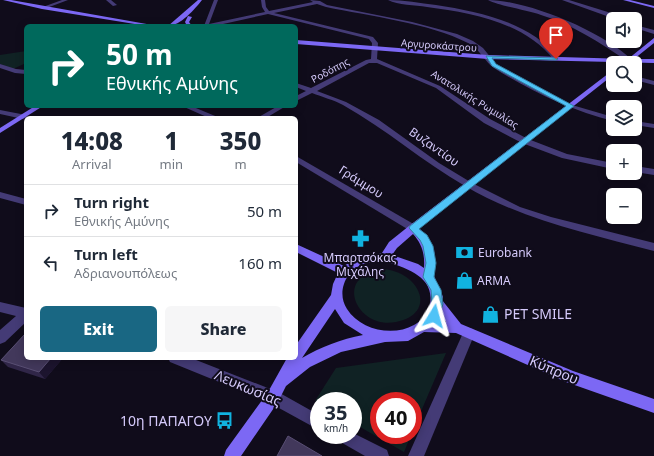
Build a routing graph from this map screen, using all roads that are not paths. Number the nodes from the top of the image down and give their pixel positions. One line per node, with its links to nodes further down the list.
1 (4, 0): 16 (street)
2 (63, 0): 16 (street)
3 (108, 0): 13 (street)
4 (200, 0): 14 (street)
5 (216, 0): 24 (street)
6 (264, 0): 17 (street)
7 (325, 0): 12 (street)
8 (390, 0): 34 (street)
9 (490, 0): 31 (street)
10 (564, 0): 18 (street)
11 (625, 0): 15 (street)
12 (314, 1): 17 (street); 33 (street)
13 (115, 5)
14 (194, 7): 19 (street); 21 (street)
15 (654, 7)
16 (42, 8): 20 (street)
17 (268, 12): 25 (street); 30 (street)
18 (606, 13)
19 (190, 17): 22 (street); 23 (street)
20 (143, 24)
21 (172, 24)
22 (178, 24)
23 (189, 24)
24 (207, 24)
25 (215, 24)
26 (642, 28): 27 (street)
27 (654, 32)
28 (654, 40): 32 (street)
29 (298, 42): 30 (street, Αργυροκάστρου)
30 (374, 49): 33 (street, Αργυροκάστρου); 35 (street)
31 (621, 56)
32 (633, 56)
33 (488, 57): 34 (street, Αργυροκάστρου); 47 (street)
34 (556, 59): 36 (street, Αργυροκάστρου)
35 (374, 60): 45 (street, Ροδόπης); 60 (street, Ανατολικής Ρωμυλίας)
36 (606, 60)
37 (642, 61): 38 (street, Αργυροκάστρου)
38 (654, 61)
39 (0, 66): 40 (street)
40 (24, 72)
41 (606, 78): 47 (street)
42 (642, 80): 43 (street)
43 (654, 83)
44 (298, 86): 45 (street, Βυζαντίου)
45 (313, 90): 46 (street, Ροδόπης); 65 (street, Βυζαντίου)
46 (298, 98)
47 (570, 106): 55 (street); 60 (street)
48 (37, 108): 52 (street)
49 (190, 108): 53 (street)
50 (279, 108): 54 (street)
51 (0, 112): 56 (street)
52 (25, 116)
53 (211, 116)
54 (265, 116)
55 (606, 116)
56 (24, 117): 59 (street)
57 (642, 124): 58 (street)
58 (654, 126)
59 (0, 131)
60 (525, 141): 62 (street, Ανατολικής Ρωμυλίας); 65 (street)
61 (298, 159): 68 (street, Γράμμου)
62 (606, 165)
63 (642, 170): 64 (street)
64 (654, 172)
65 (469, 185): 68 (street); 69 (street, Βυζαντίου)
66 (0, 195): 67 (street)
67 (24, 201)
68 (413, 228): 71 (street); 73 (street)
69 (654, 247)
70 (298, 249): 72 (street)
71 (385, 257): 72 (street); 73 (street)
72 (345, 271): 74 (street)
73 (428, 277): 75 (street)
74 (336, 297): 81 (street); 83 (street)
75 (438, 304): 79 (street); 80 (street, Κύπρου)
76 (0, 307): 77 (street)
77 (24, 313)
78 (24, 316): 82 (street)
79 (424, 327): 80 (street, Κύπρου); 81 (street)
80 (463, 330): 88 (street, Κύπρου); 93 (street)
81 (391, 337): 86 (street)
82 (0, 338)
83 (298, 353)
84 (180, 360): 87 (street, Λευκωσίας)
85 (293, 360): 86 (street)
86 (282, 381): 87 (street)
87 (273, 397): 89 (street, Λευκωσίας); 91 (street)
88 (654, 406)
89 (310, 417)
90 (359, 444): 92 (street)
91 (232, 456)
92 (381, 456)
93 (416, 456)

